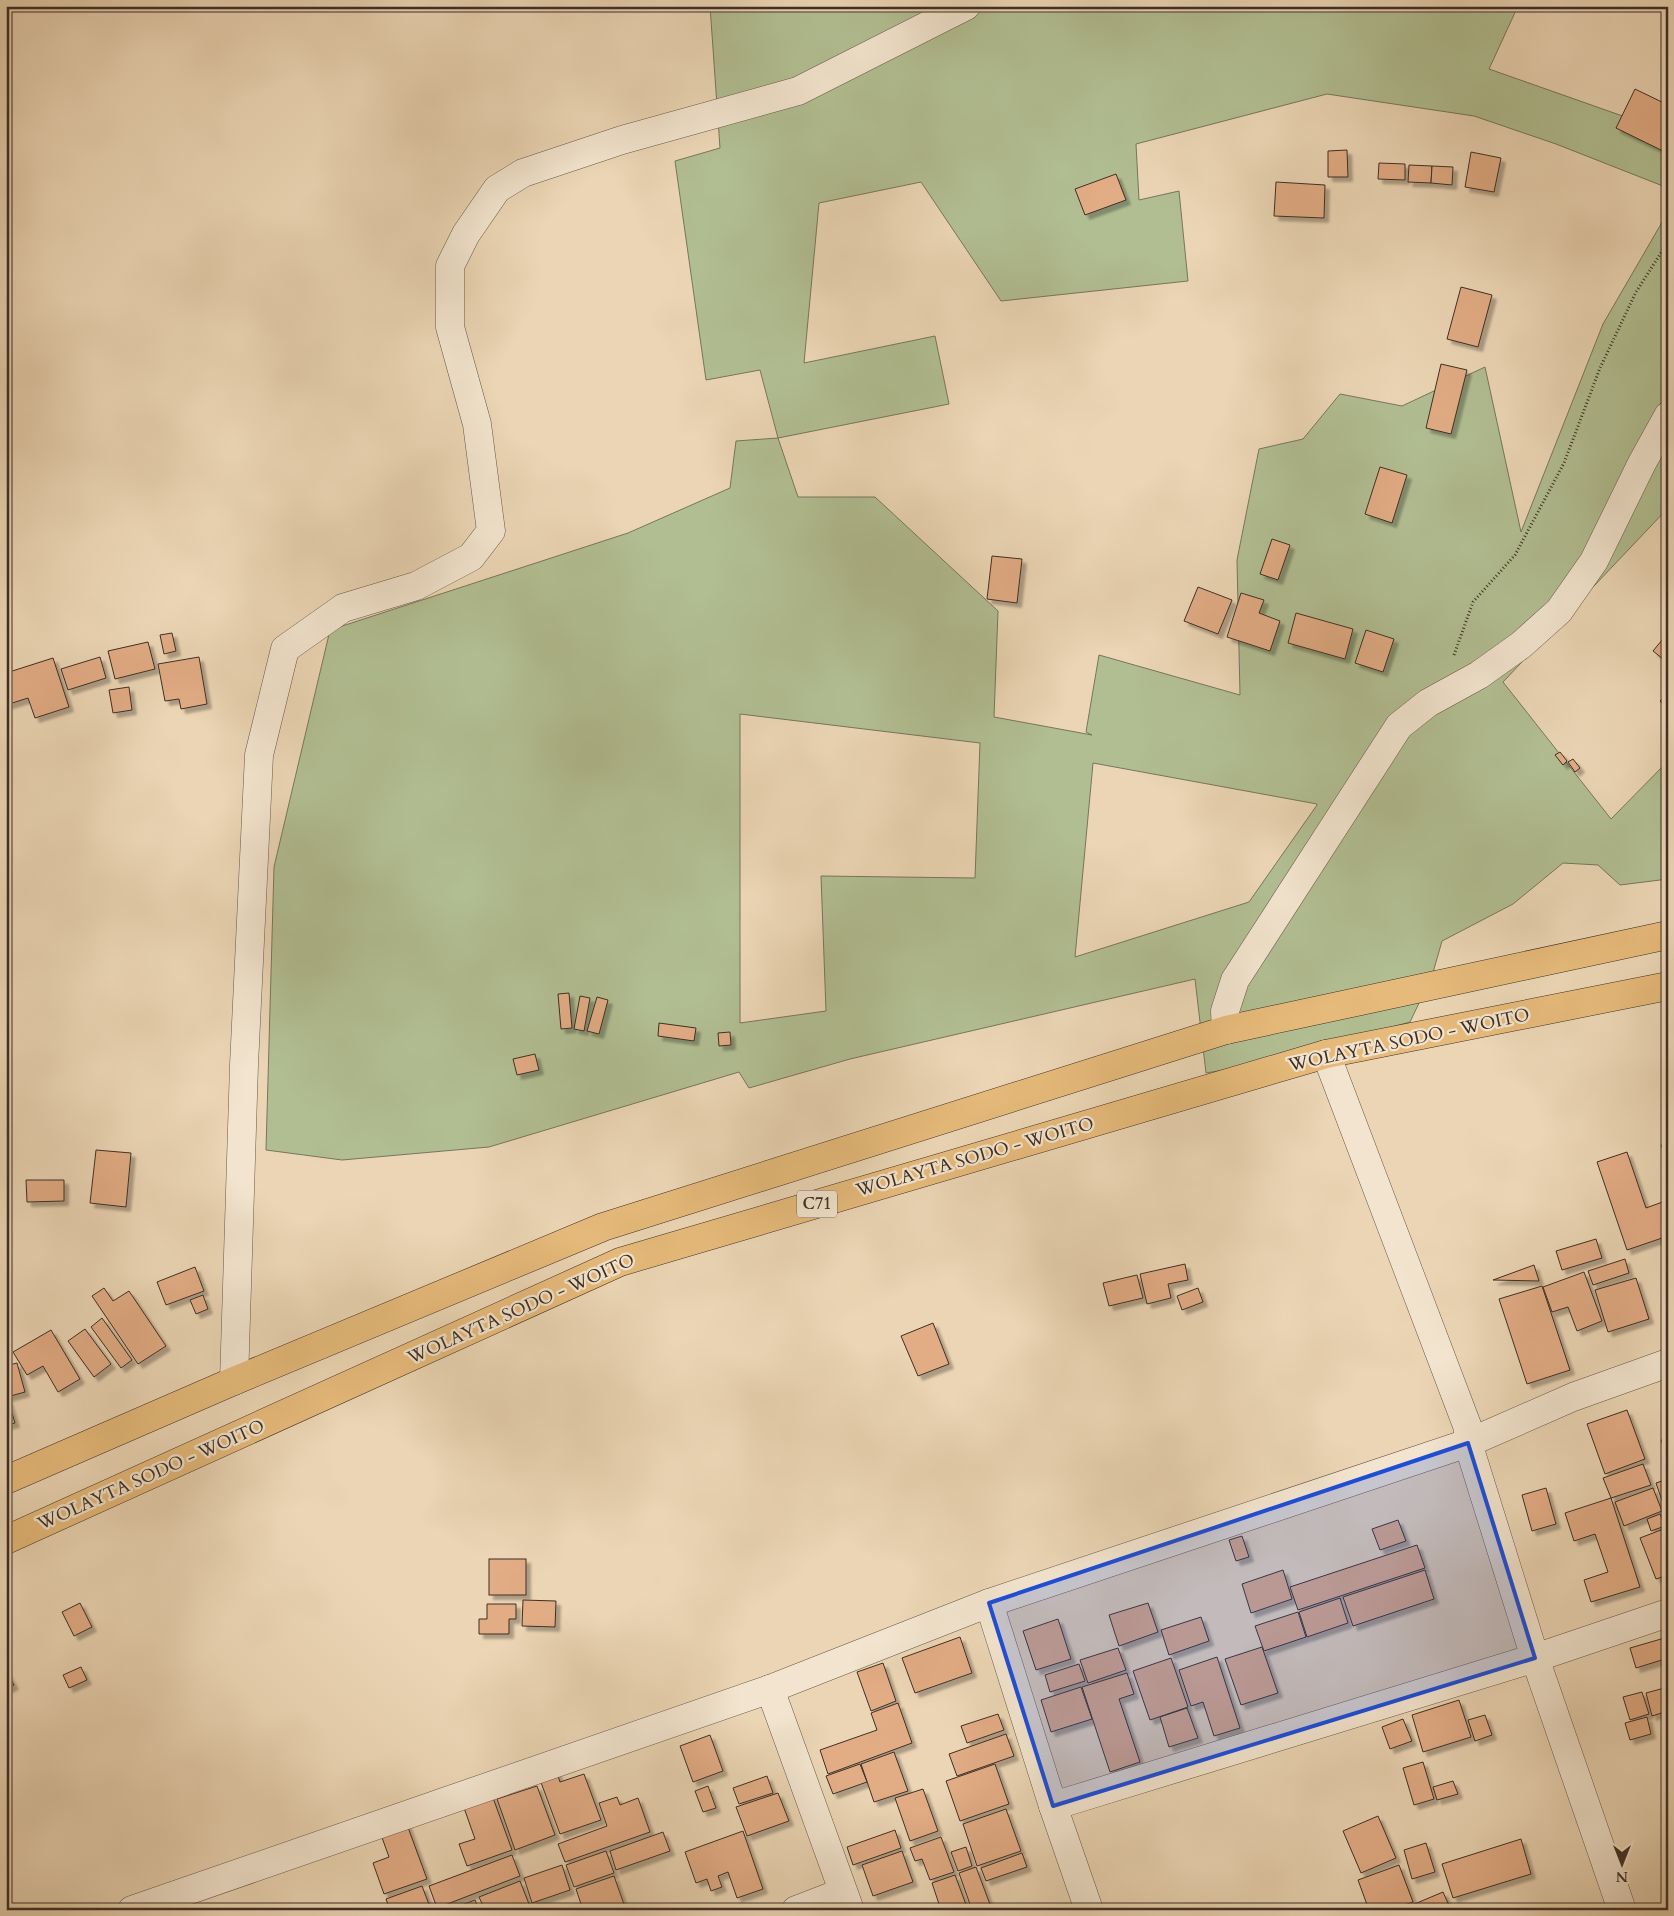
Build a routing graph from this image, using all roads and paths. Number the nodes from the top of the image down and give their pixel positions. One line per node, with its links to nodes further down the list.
1 (966, 6): 10 (street)
2 (1668, 242): 4 (path)
3 (1668, 416): 4 (street)
4 (1438, 698): 7 (street)
5 (1668, 936): 7 (highway, C71)
6 (1668, 986): 8 (highway, WOLAYTA SODO - WOITO / C71)
7 (1226, 1030): 10 (highway, C71)
8 (1326, 1054): 11 (street); 13 (highway, WOLAYTA SODO - WOITO / C71)
9 (1668, 1363): 11 (street)
10 (234, 1381): 12 (highway, C71)
11 (1468, 1443): 14 (street); 16 (street)
12 (6, 1480)
13 (6, 1540)
14 (988, 1603): 17 (street); 18 (street)
15 (1668, 1612): 16 (street)
16 (1535, 1658): 18 (street); 23 (street)
17 (770, 1689): 19 (street); 20 (street)
18 (1054, 1806): 22 (street)
19 (847, 1901): 21 (street)
20 (132, 1910)
21 (796, 1910)
22 (1089, 1910)
23 (1622, 1910)

